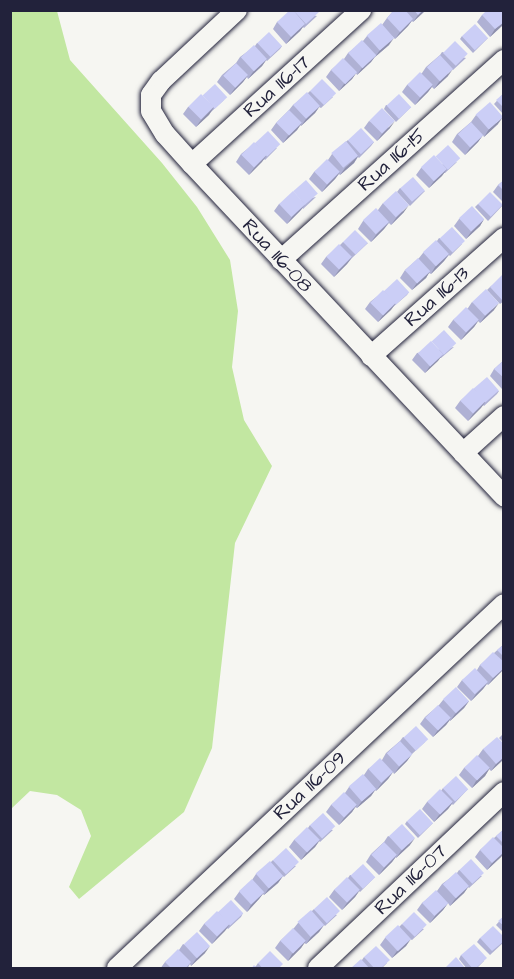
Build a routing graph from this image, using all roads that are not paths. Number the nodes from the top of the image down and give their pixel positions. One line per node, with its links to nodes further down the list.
1 (237, 10): 4 (street, Rua 116-08)
2 (361, 10): 4 (street, Rua 116-17)
3 (504, 60): 6 (street, Rua 116-15)
4 (192, 164): 6 (street, Rua 116-08)
5 (504, 238): 7 (street, Rua 116-13)
6 (281, 260): 7 (street, Rua 116-08)
7 (371, 356): 9 (street, Rua 116-08)
8 (504, 416): 9 (street)
9 (463, 453): 10 (street, Rua 116-08)
10 (504, 496)
11 (504, 604): 13 (street, Rua 116-09)
12 (504, 792): 14 (street, Rua 116-07)
13 (117, 969)
14 (318, 969)

